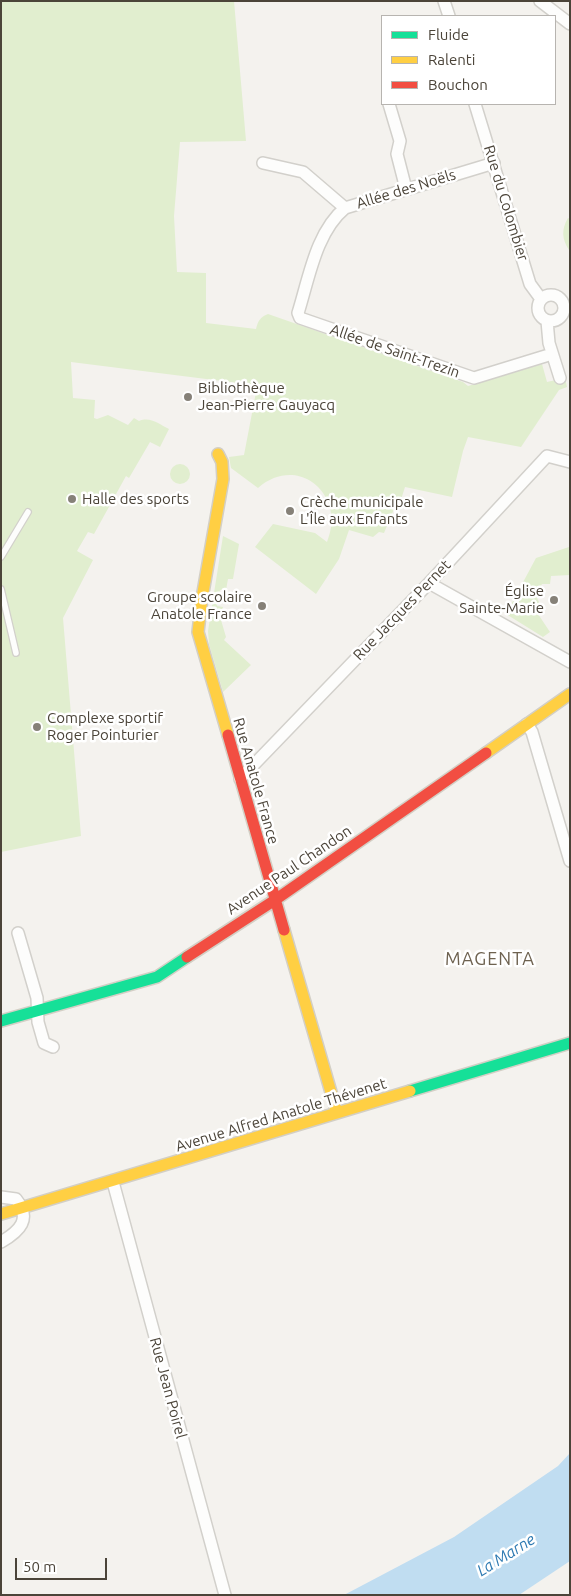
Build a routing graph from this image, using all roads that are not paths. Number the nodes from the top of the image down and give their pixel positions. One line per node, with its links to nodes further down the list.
1 (444, 1): 3 (street)
2 (540, 1): 4 (street)
3 (449, 15)
4 (570, 24)
5 (389, 105): 9 (street)
6 (475, 105): 8 (street, Rue du Colombier)
7 (263, 163): 10 (street)
8 (494, 163): 9 (street, Allée des Noëls); 11 (street, Rue du Colombier)
9 (406, 189): 10 (street, Allée des Noëls)
10 (345, 208): 13 (street, Allée des Noëls)
11 (541, 299): 12 (street); 14 (street)
12 (567, 308): 14 (street)
13 (298, 313): 15 (street, Allée de Saint-Trezin)
14 (547, 321): 15 (street)
15 (552, 354): 16 (street)
16 (560, 378)
17 (218, 454): 27 (street, Rue Anatole France)
18 (570, 462): 21 (street, Rue Jacques Pernet)
19 (28, 512): 20 (lane)
20 (1, 557)
21 (429, 583): 24 (street); 27 (street, Rue Jacques Pernet)
22 (1, 589): 23 (lane)
23 (16, 653)
24 (570, 662)
25 (570, 694): 26 (street, Avenue Paul Chandon)
26 (527, 724): 28 (street); 29 (street, Avenue Paul Chandon)
27 (240, 779): 29 (street, Rue Anatole France)
28 (570, 861)
29 (275, 900): 31 (street, Avenue Paul Chandon); 35 (street, Rue Anatole France)
30 (18, 933): 31 (street)
31 (38, 1010): 32 (street, Avenue Paul Chandon); 34 (street)
32 (1, 1021)
33 (570, 1043): 35 (street, Avenue Alfred Anatole Thévenet)
34 (53, 1047)
35 (338, 1113): 36 (street, Avenue Alfred Anatole Thévenet)
36 (113, 1182): 38 (street, Avenue Alfred Anatole Thévenet); 41 (street, Rue Jean Poirel)
37 (1, 1197): 38 (street)
38 (23, 1208): 39 (street, Avenue Alfred Anatole Thévenet); 40 (street)
39 (1, 1214)
40 (1, 1242)
41 (224, 1595)

